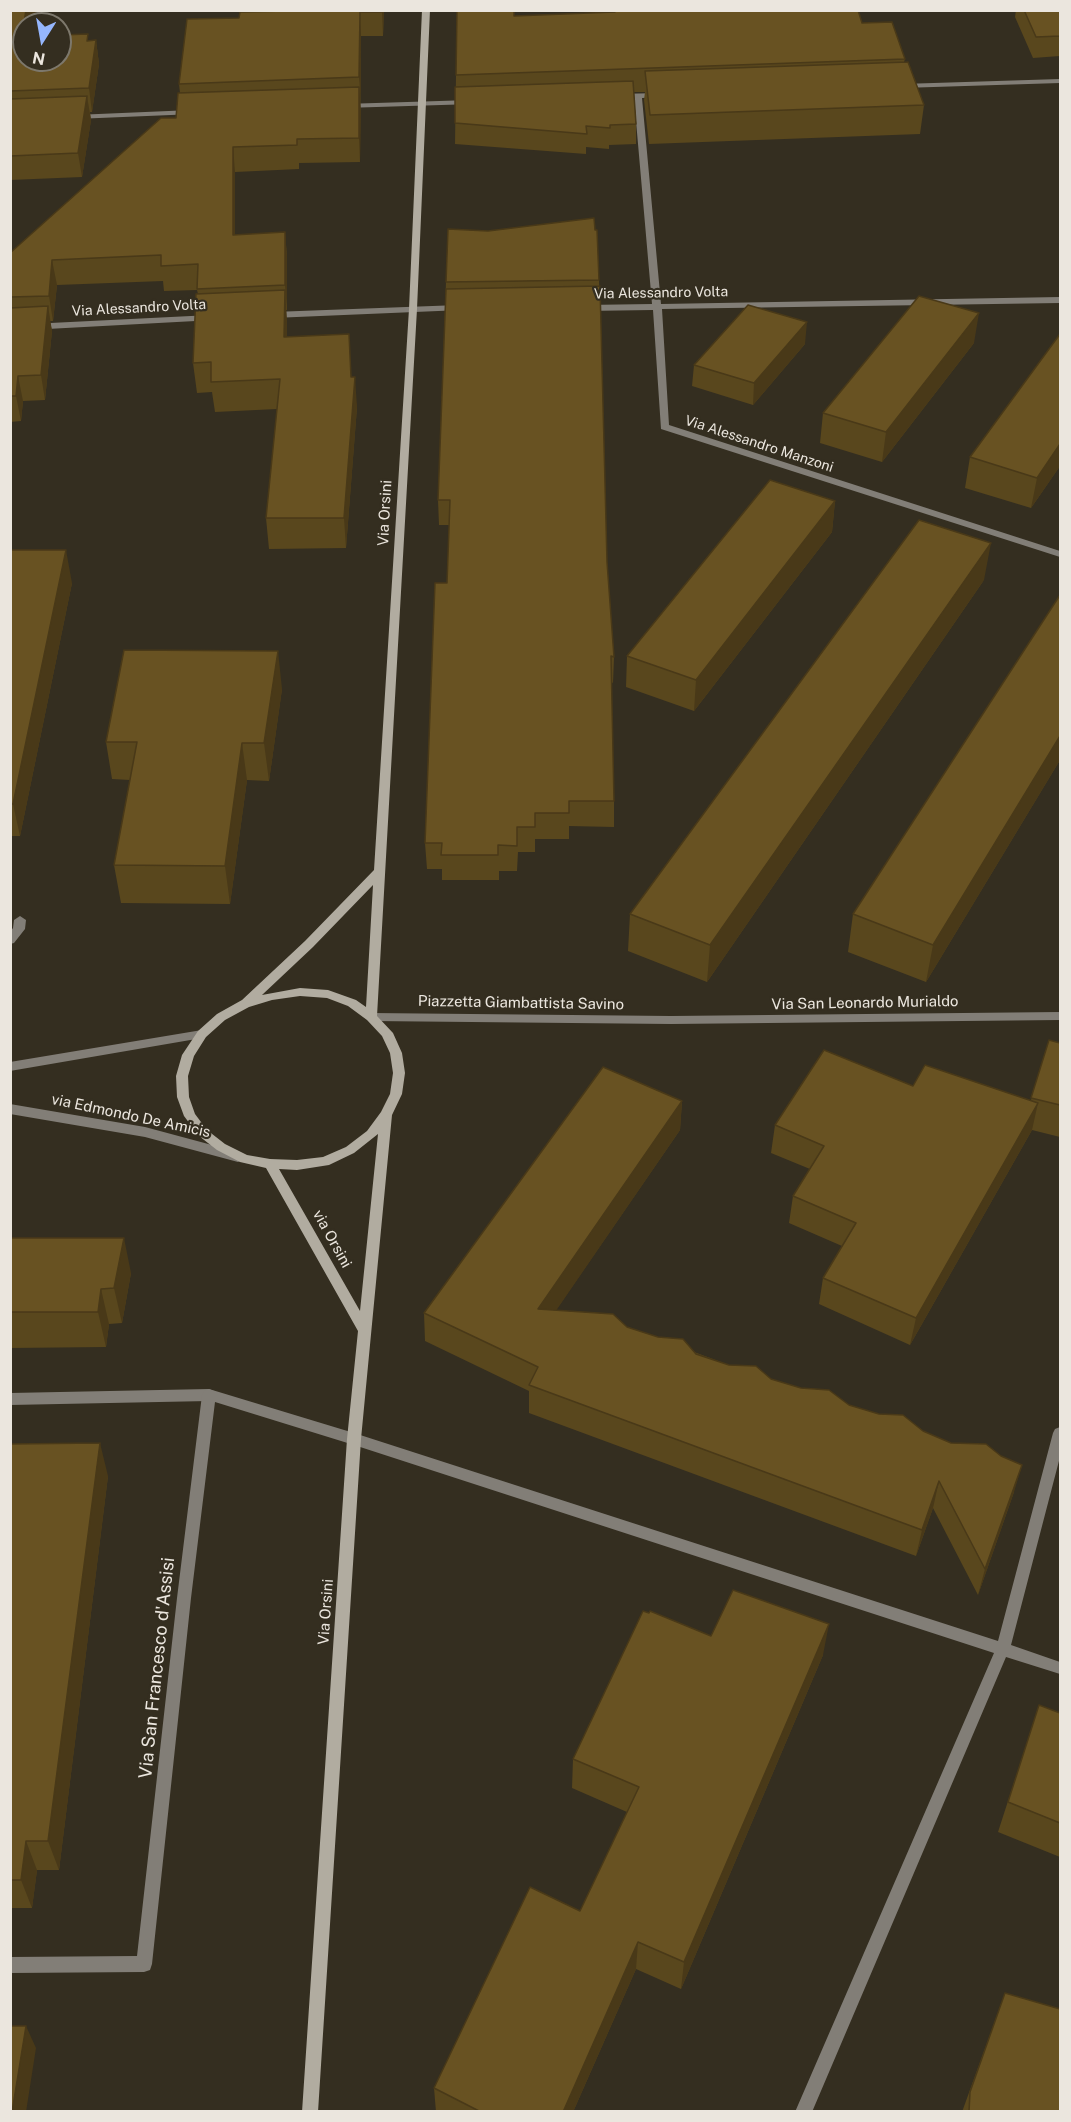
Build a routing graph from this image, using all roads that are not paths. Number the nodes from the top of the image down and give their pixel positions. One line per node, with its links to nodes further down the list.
1 (426, 10): 8 (main road, Via Orsini)
2 (1060, 81): 3 (street)
3 (896, 87)
4 (673, 94): 5 (street)
5 (638, 96): 6 (street); 13 (street, Via Alessandro Manzoni)
6 (602, 97)
7 (483, 101): 8 (street)
8 (423, 104): 9 (street); 16 (main road, Via Orsini)
9 (329, 107)
10 (199, 112): 11 (street)
11 (69, 117)
12 (1060, 300): 13 (street, Via Alessandro Volta)
13 (657, 307): 15 (street, Via Alessandro Volta); 20 (street, Via Alessandro Manzoni)
14 (471, 308): 16 (street)
15 (576, 308)
16 (413, 309): 17 (street); 21 (main road, Via Orsini)
17 (259, 316)
18 (224, 318): 19 (street, Via Alessandro Volta)
19 (10, 328)
20 (1060, 554)
21 (380, 871): 24 (main road); 26 (main road, Via Orsini)
22 (20, 920): 23 (street)
23 (10, 940)
24 (245, 1004): 26 (main road); 28 (main road)
25 (1060, 1016): 27 (street, Via San Leonardo Murialdo)
26 (371, 1017): 27 (street, Piazzetta Giambattista Savino); 31 (main road)
27 (671, 1020)
28 (202, 1035): 29 (street); 32 (main road)
29 (10, 1067)
30 (10, 1109): 32 (street, via Edmondo De Amicis)
31 (386, 1115): 33 (main road); 34 (main road, Via Orsini)
32 (244, 1159): 33 (main road)
33 (270, 1164): 34 (main road, via Orsini)
34 (364, 1331): 38 (main road, Via Orsini)
35 (209, 1395): 36 (street); 38 (street); 41 (street, Via San Francesco d'Assisi)
36 (10, 1399)
37 (1060, 1433): 39 (street)
38 (354, 1439): 39 (street); 42 (main road, Via Orsini)
39 (1003, 1648): 40 (street); 43 (street)
40 (1060, 1668)
41 (10, 1965)
42 (310, 2112)
43 (803, 2112)

